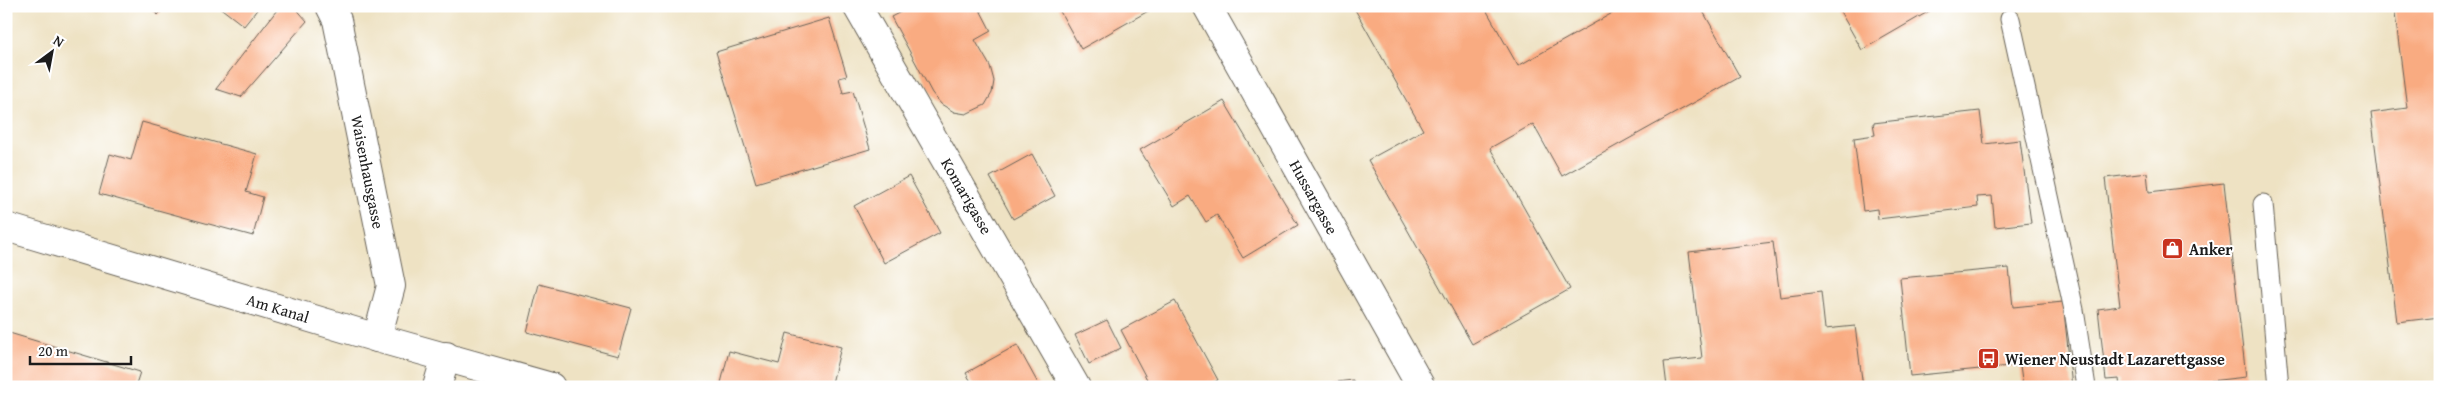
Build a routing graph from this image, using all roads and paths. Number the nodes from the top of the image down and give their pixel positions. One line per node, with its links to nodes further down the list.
1 (330, 6): 7 (street, Waisenhausgasse)
2 (857, 6): 11 (street, Komarigasse)
3 (1207, 6): 12 (street, Hussargasse)
4 (2010, 19): 13 (lane)
5 (2263, 204): 14 (lane)
6 (6, 227): 7 (street, Am Kanal)
7 (377, 338): 8 (street, Am Kanal)
8 (446, 356): 9 (street); 10 (street, Am Kanal)
9 (437, 387)
10 (551, 387)
11 (1076, 387)
12 (1421, 387)
13 (2086, 387)
14 (2279, 387)

